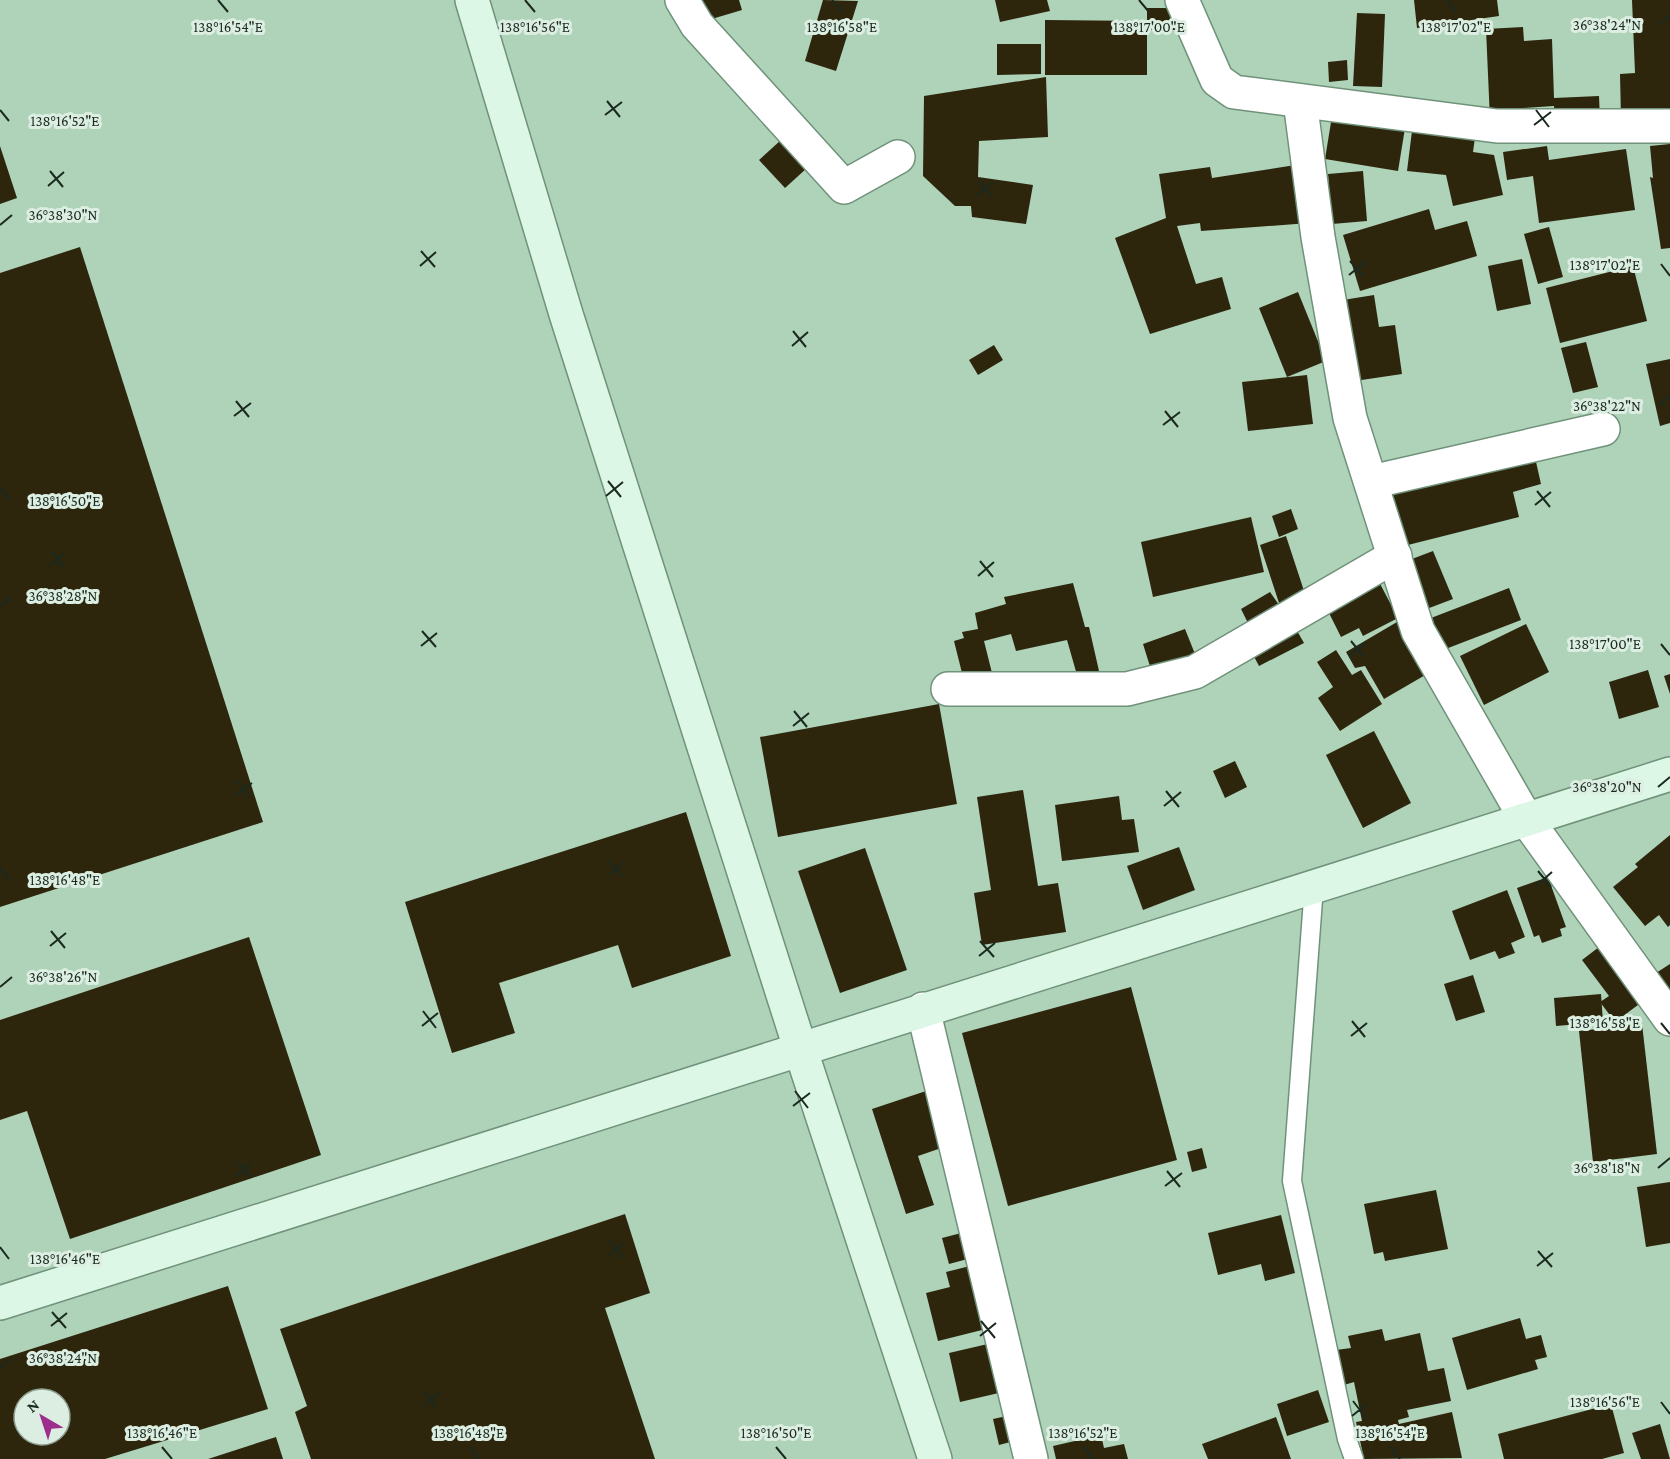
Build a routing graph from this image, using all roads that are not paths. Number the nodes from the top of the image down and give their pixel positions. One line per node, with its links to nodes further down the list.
1 (471, 0): 16 (street)
2 (682, 0): 6 (street)
3 (1182, 0): 4 (street)
4 (1300, 101): 5 (street); 8 (street)
5 (1670, 126)
6 (898, 158)
7 (1603, 429): 8 (street)
8 (1371, 482): 9 (street)
9 (1395, 556): 10 (street); 12 (street)
10 (948, 689)
11 (1670, 774): 12 (street)
12 (1526, 819): 13 (street); 15 (street)
13 (1314, 886): 14 (street); 20 (lane)
14 (923, 1009): 16 (street); 19 (street)
15 (1670, 1019)
16 (801, 1051): 17 (street); 18 (street)
17 (0, 1303)
18 (935, 1459)
19 (1031, 1459)
20 (1354, 1459)

